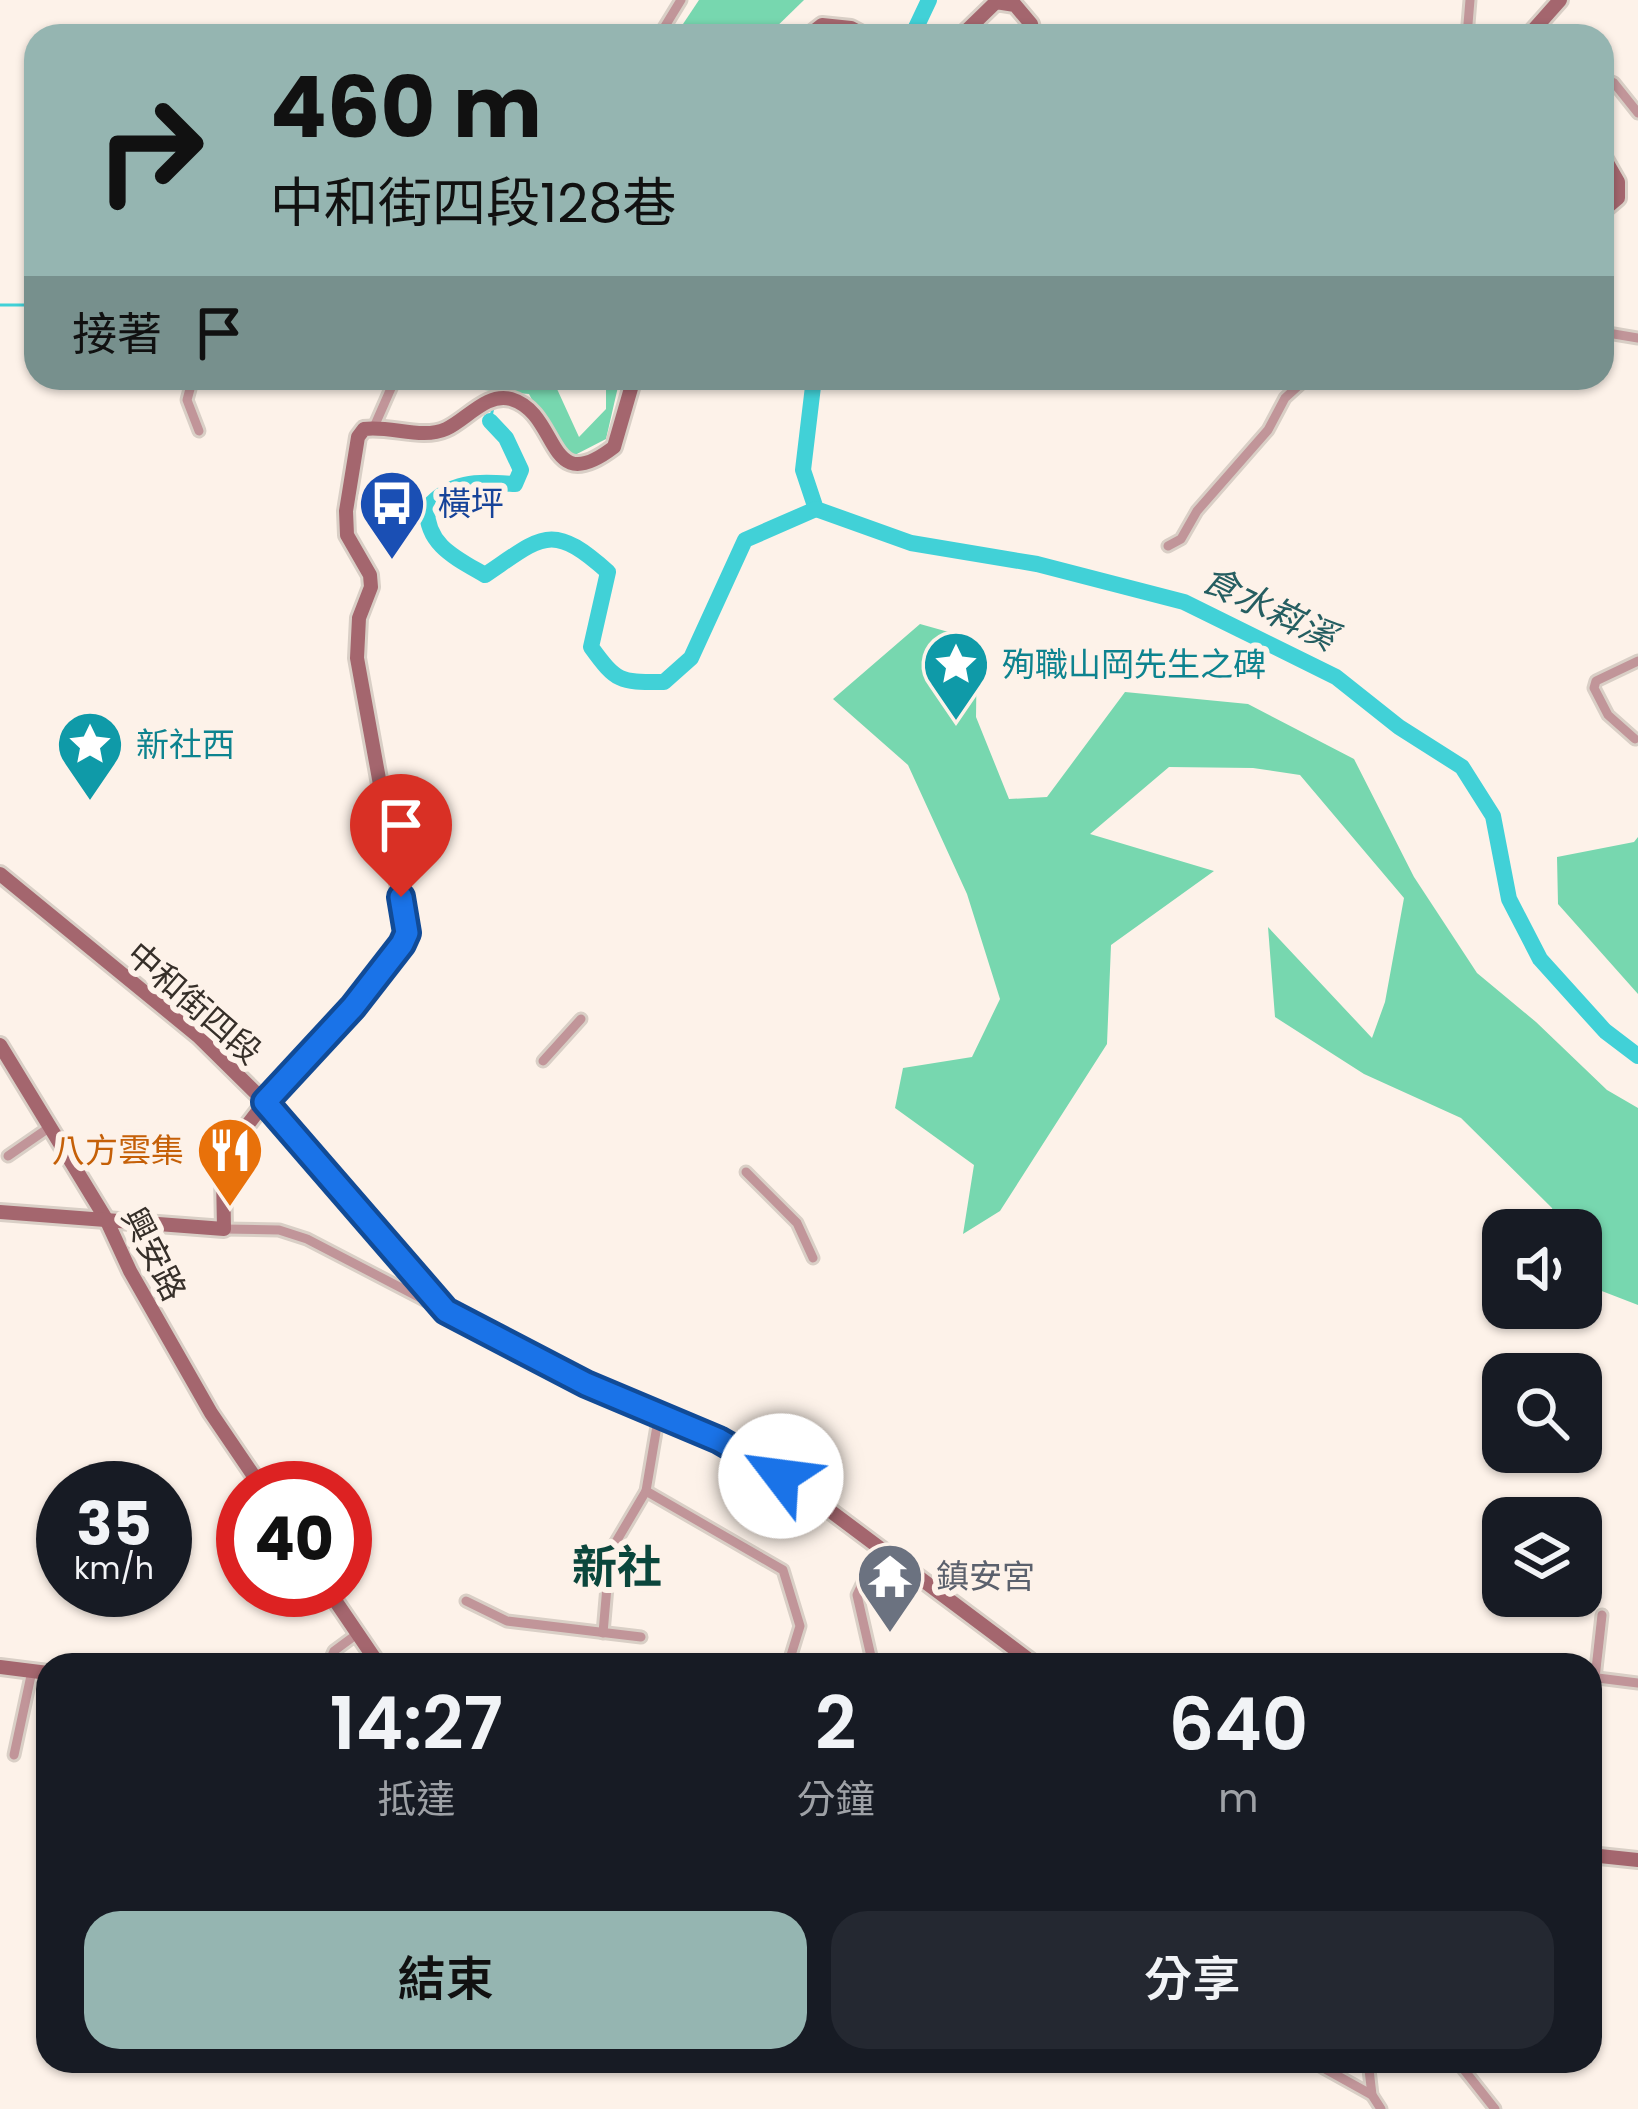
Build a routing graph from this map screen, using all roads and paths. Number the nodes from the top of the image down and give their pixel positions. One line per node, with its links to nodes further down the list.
1 (1560, 0): 5 (street)
2 (996, 1): 3 (street); 4 (street)
3 (974, 24)
4 (1031, 24)
5 (1539, 24)
6 (1614, 83): 7 (street)
7 (1638, 113)
8 (190, 390): 13 (street)
9 (390, 390): 12 (street)
10 (631, 390): 12 (street)
11 (1294, 390): 14 (street)
12 (374, 428): 21 (street)
13 (200, 431)
14 (1168, 546)
15 (1638, 661): 16 (street)
16 (1635, 739)
17 (0, 874): 21 (street, 中和街四段)
18 (581, 1019): 20 (street)
19 (0, 1045): 22 (street, 興安路)
20 (543, 1061)
21 (265, 1102): 27 (street); 29 (street, 中和街四段)
22 (50, 1127): 23 (street); 26 (street, 興安路)
23 (8, 1156)
24 (746, 1172): 28 (street)
25 (0, 1212): 26 (street)
26 (106, 1219): 27 (street); 31 (street, 興安路)
27 (224, 1229): 29 (street)
28 (813, 1258)
29 (446, 1311): 30 (street, 中和街四段)
30 (659, 1414): 32 (street); 33 (street, 中和街四段)
31 (244, 1461)
32 (646, 1491): 38 (street); 42 (street)
33 (880, 1547): 43 (street); 44 (street, 中和街四段)
34 (466, 1600): 38 (street)
35 (346, 1617): 37 (street)
36 (1602, 1617): 45 (street)
37 (357, 1634): 40 (street); 41 (street)
38 (603, 1634): 39 (street)
39 (641, 1637)
40 (333, 1653)
41 (370, 1653)
42 (792, 1653)
43 (870, 1653)
44 (1021, 1653)
45 (1596, 1653)
46 (0, 1667): 47 (street)
47 (36, 1672)
48 (1602, 1678): 49 (street)
49 (1638, 1683)
50 (36, 1685): 51 (street)
51 (14, 1755)
52 (1602, 1856): 53 (street)
53 (1638, 1860)
54 (1333, 2073): 57 (street)
55 (1370, 2073): 57 (street)
56 (1466, 2073): 59 (street)
57 (1372, 2095): 58 (street)
58 (1381, 2109)
59 (1495, 2109)

